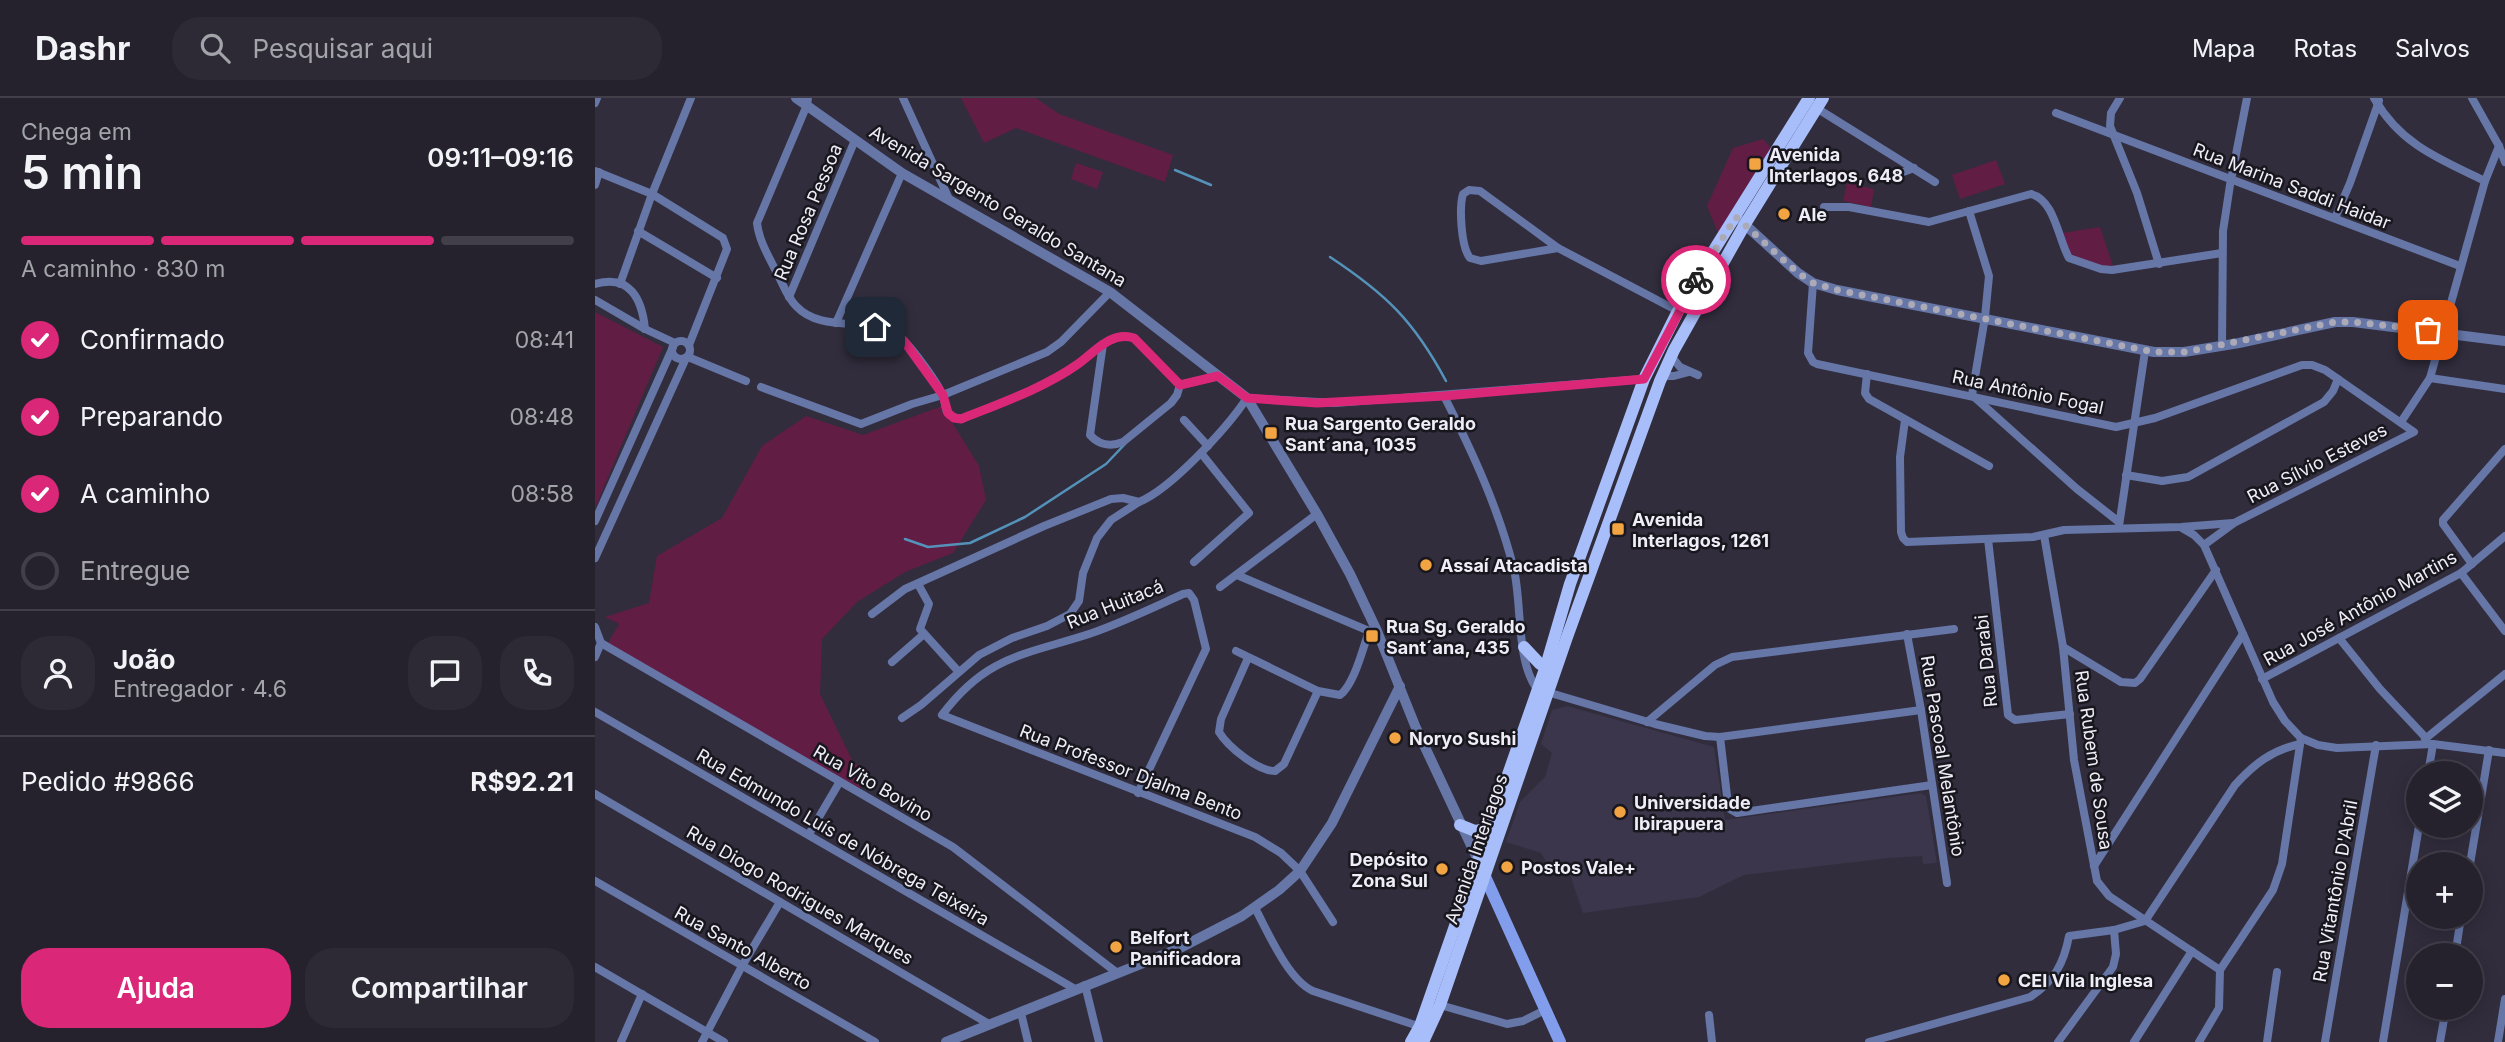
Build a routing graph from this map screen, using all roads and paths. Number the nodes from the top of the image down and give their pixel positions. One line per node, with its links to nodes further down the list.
1 (597, 98): 11 (street)
2 (691, 98): 26 (street)
3 (796, 98): 10 (street, Avenida Sargento Geraldo Santana)
4 (903, 98): 27 (street)
5 (1808, 98): 29 (main road, Avenida Interlagos)
6 (2120, 98): 14 (street)
7 (2246, 98): 22 (street)
8 (2472, 98): 16 (street)
9 (2377, 100): 23 (street); 31 (street)
10 (808, 102): 15 (street, Avenida Sargento Geraldo Santana); 43 (street)
11 (595, 103)
12 (1821, 104): 18 (street); 29 (main road, Avenida Interlagos)
13 (2056, 113): 14 (street, Rua Marina Saddi Haidar)
14 (2113, 135): 22 (street, Rua Marina Saddi Haidar); 36 (street)
15 (855, 140): 20 (street, Avenida Sargento Geraldo Santana); 43 (street, Rua Rosa Pessoa)
16 (2499, 146): 17 (street); 23 (street)
17 (2505, 162)
18 (1914, 168): 21 (street); 24 (street)
19 (597, 172): 25 (street); 26 (street)
20 (902, 173): 27 (street, Avenida Sargento Geraldo Santana); 47 (street)
21 (1898, 174)
22 (2231, 179): 31 (street, Rua Marina Saddi Haidar); 35 (street)
23 (2485, 181): 37 (street)
24 (1935, 182)
25 (595, 185)
26 (652, 194): 33 (street); 38 (street)
27 (950, 202): 42 (street, Avenida Sargento Geraldo Santana)
28 (1824, 207): 30 (street)
29 (1749, 208): 32 (main road, Avenida Interlagos)
30 (1969, 211): 36 (street); 46 (street)
31 (2335, 219): 37 (street, Rua Marina Saddi Haidar)
32 (1741, 220): 39 (street); 45 (main road, Avenida Interlagos); 56 (main road, Avenida Interlagos)
33 (638, 231): 38 (street); 41 (street)
34 (1558, 248): 34 (street); 45 (street)
35 (2223, 253): 36 (street); 54 (street)
36 (2159, 264)
37 (2460, 265): 49 (street)
38 (717, 278): 53 (street)
39 (1813, 283): 46 (street); 59 (street, Rua Antônio Fogal)
40 (595, 284): 41 (street)
41 (620, 284): 48 (street)
42 (1109, 292): 61 (street, Avenida Sargento Geraldo Santana); 70 (street)
43 (789, 297): 47 (street)
44 (595, 300): 48 (street)
45 (1678, 311): 64 (main road, Avenida Interlagos)
46 (1985, 317): 55 (street); 71 (street)
47 (836, 323): 70 (street)
48 (645, 329): 52 (street)
49 (2445, 332): 50 (street); 54 (street); 63 (street)
50 (2505, 341)
51 (1103, 344): 67 (street); 67 (street); 70 (street)
52 (674, 345): 53 (street); 57 (street); 85 (street)
53 (689, 345): 57 (street)
54 (2222, 345): 55 (street)
55 (2145, 351): 77 (street)
56 (1671, 356): 58 (street); 62 (main road, Avenida Interlagos)
57 (687, 357): 66 (street); 86 (street)
58 (1689, 372): 60 (street); 62 (street)
59 (1867, 374): 71 (street, Rua Antônio Fogal); 75 (street)
60 (1698, 375)
61 (1218, 376): 67 (street); 73 (street, Avenida Sargento Geraldo Santana)
62 (1662, 376): 120 (main road, Avenida Interlagos)
63 (2430, 378): 69 (street); 76 (street)
64 (1644, 379): 72 (street); 120 (main road, Avenida Interlagos)
65 (2338, 379): 76 (street, Rua Antônio Fogal); 77 (street, Rua Antônio Fogal); 83 (street)
66 (745, 381)
67 (1180, 385)
68 (761, 387): 70 (street)
69 (2505, 389)
70 (943, 395)
71 (1972, 395): 77 (street, Rua Antônio Fogal); 90 (street)
72 (1444, 396): 73 (street); 114 (street)
73 (1247, 398): 79 (street); 87 (street, Avenida Sargento Geraldo Santana)
74 (1184, 420): 79 (street)
75 (1905, 420): 82 (street); 94 (street)
76 (2401, 422): 78 (street, Rua Antônio Fogal)
77 (2134, 424): 83 (street)
78 (2414, 432): 89 (street, Rua Sílvio Esteves)
79 (1208, 446): 81 (street)
80 (2505, 449): 98 (street)
81 (1201, 453): 84 (street); 97 (street)
82 (1989, 466)
83 (2126, 475): 90 (street)
84 (1139, 502): 102 (street); 121 (street)
85 (601, 508): 86 (street); 88 (street)
86 (615, 513): 96 (street)
87 (1317, 514): 101 (street); 107 (street, Avenida Sargento Geraldo Santana)
88 (595, 521)
89 (2234, 523): 91 (street); 95 (street)
90 (2119, 526): 91 (street); 92 (street)
91 (2181, 527): 95 (street)
92 (2044, 535): 94 (street); 115 (street, Rua Rubem de Sousa)
93 (2505, 536): 98 (street, Rua José Antônio Martins)
94 (1988, 539): 129 (street, Rua Darabi)
95 (2204, 545): 99 (street)
96 (595, 558)
97 (1194, 562)
98 (2473, 564): 100 (street, Rua José Antônio Martins)
99 (2216, 570): 111 (street); 115 (street)
100 (2461, 573): 108 (street); 112 (street, Rua José Antônio Martins)
101 (1237, 575): 103 (street); 107 (street)
102 (918, 584): 104 (street); 109 (street)
103 (1220, 587)
104 (872, 614)
105 (595, 627): 113 (street)
106 (1954, 629): 110 (street)
107 (1373, 631): 124 (street, Avenida Sargento Geraldo Santana); 125 (street)
108 (2505, 631)
109 (924, 634): 119 (street); 121 (street)
110 (1907, 634): 127 (street, Rua Pascoal Melantônio); 132 (street)
111 (2243, 634): 123 (street); 150 (street)
112 (2339, 638): 123 (street, Rua José Antônio Martins); 135 (street)
113 (601, 643): 117 (street); 140 (street, Rua Vito Bovino)
114 (1524, 647): 120 (main road); 126 (street)
115 (2063, 647): 129 (street, Rua Rubem de Sousa)
116 (1235, 651): 118 (street)
117 (595, 657)
118 (1248, 658): 125 (street); 125 (street)
119 (892, 662)
120 (1552, 665): 126 (main road, Avenida Interlagos)
121 (958, 671): 131 (street)
122 (2505, 674): 135 (street)
123 (2262, 679): 134 (street)
124 (1399, 686): 144 (street, Avenida Sargento Geraldo Santana); 151 (street)
125 (1318, 691)
126 (1542, 691): 132 (street); 145 (main road, Avenida Interlagos); 152 (main road, Avenida Interlagos)
127 (1921, 710): 133 (street); 141 (street, Rua Pascoal Melantônio)
128 (595, 712): 146 (street, Rua Edmundo Luís de Nóbrega Teixeira)
129 (2070, 714): 150 (street, Rua Rubem de Sousa)
130 (942, 715): 142 (street, Rua Professor Djalma Bento); 142 (street, Rua Huitacá)
131 (902, 718)
132 (1647, 722): 133 (street)
133 (1720, 737): 141 (street)
134 (2301, 741): 136 (street); 157 (street); 163 (street)
135 (2426, 742): 136 (street); 137 (street); 139 (street)
136 (2376, 745): 193 (street, Rua Vitantônio D'Abril)
137 (2490, 750): 138 (street); 148 (street)
138 (2505, 752)
139 (2427, 761)
140 (839, 783): 146 (street); 164 (street, Rua Vito Bovino)
141 (1932, 785): 154 (street, Rua Pascoal Melantônio)
142 (1138, 793): 151 (street, Rua Professor Djalma Bento)
143 (595, 794): 155 (street, Rua Diogo Rodrigues Marques)
144 (1460, 825): 145 (main road); 149 (street, Avenida Sargento Geraldo Santana)
145 (1489, 828): 149 (main road, Avenida Interlagos)
146 (809, 834): 166 (street, Rua Edmundo Luís de Nóbrega Teixeira)
147 (2417, 838): 194 (street)
148 (2472, 852)
149 (1478, 860): 152 (main road); 175 (main road, Avenida Interlagos)
150 (2094, 866): 157 (street, Rua Rubem de Sousa)
151 (1300, 871): 156 (street); 158 (street, Rua Professor Djalma Bento)
152 (1485, 876): 169 (main road, Avenida Interlagos); 170 (main road)
153 (595, 881): 161 (street, Rua Santo Alberto)
154 (1947, 883)
155 (780, 902): 161 (street); 174 (street, Rua Diogo Rodrigues Marques)
156 (1255, 908): 164 (street); 175 (street)
157 (2145, 921): 159 (street); 160 (street, Rua Rubem de Sousa)
158 (1333, 922)
159 (2113, 930): 188 (street); 189 (street)
160 (2192, 951): 163 (street, Rua Rubem de Sousa); 190 (street)
161 (742, 966): 176 (street); 181 (street, Rua Santo Alberto)
162 (595, 967): 167 (street)
163 (2220, 970): 191 (street)
164 (1116, 972): 166 (street)
165 (2277, 972): 192 (street)
166 (1080, 987): 171 (street); 183 (street)
167 (642, 994): 176 (street); 178 (street)
168 (2505, 999): 196 (street)
169 (1440, 1004): 170 (street); 175 (main road, Avenida Interlagos)
170 (1545, 1010): 186 (main road)
171 (1021, 1013): 174 (street); 182 (street)
172 (1709, 1015): 187 (street)
173 (2444, 1020): 195 (street)
174 (989, 1024): 177 (street)
175 (1425, 1028): 184 (main road, Avenida Interlagos); 185 (main road, Avenida Interlagos)
176 (707, 1031): 179 (street); 180 (street)
177 (954, 1040)
178 (621, 1042)
179 (702, 1042)
180 (724, 1042)
181 (875, 1042)
182 (1028, 1042)
183 (1100, 1042)
184 (1411, 1042)
185 (1423, 1042)
186 (1560, 1042)
187 (1712, 1042)
188 (1869, 1042)
189 (2058, 1042)
190 (2134, 1042)
191 (2199, 1042)
192 (2267, 1042)
193 (2325, 1042)
194 (2382, 1042)
195 (2440, 1042)
196 (2498, 1042)

